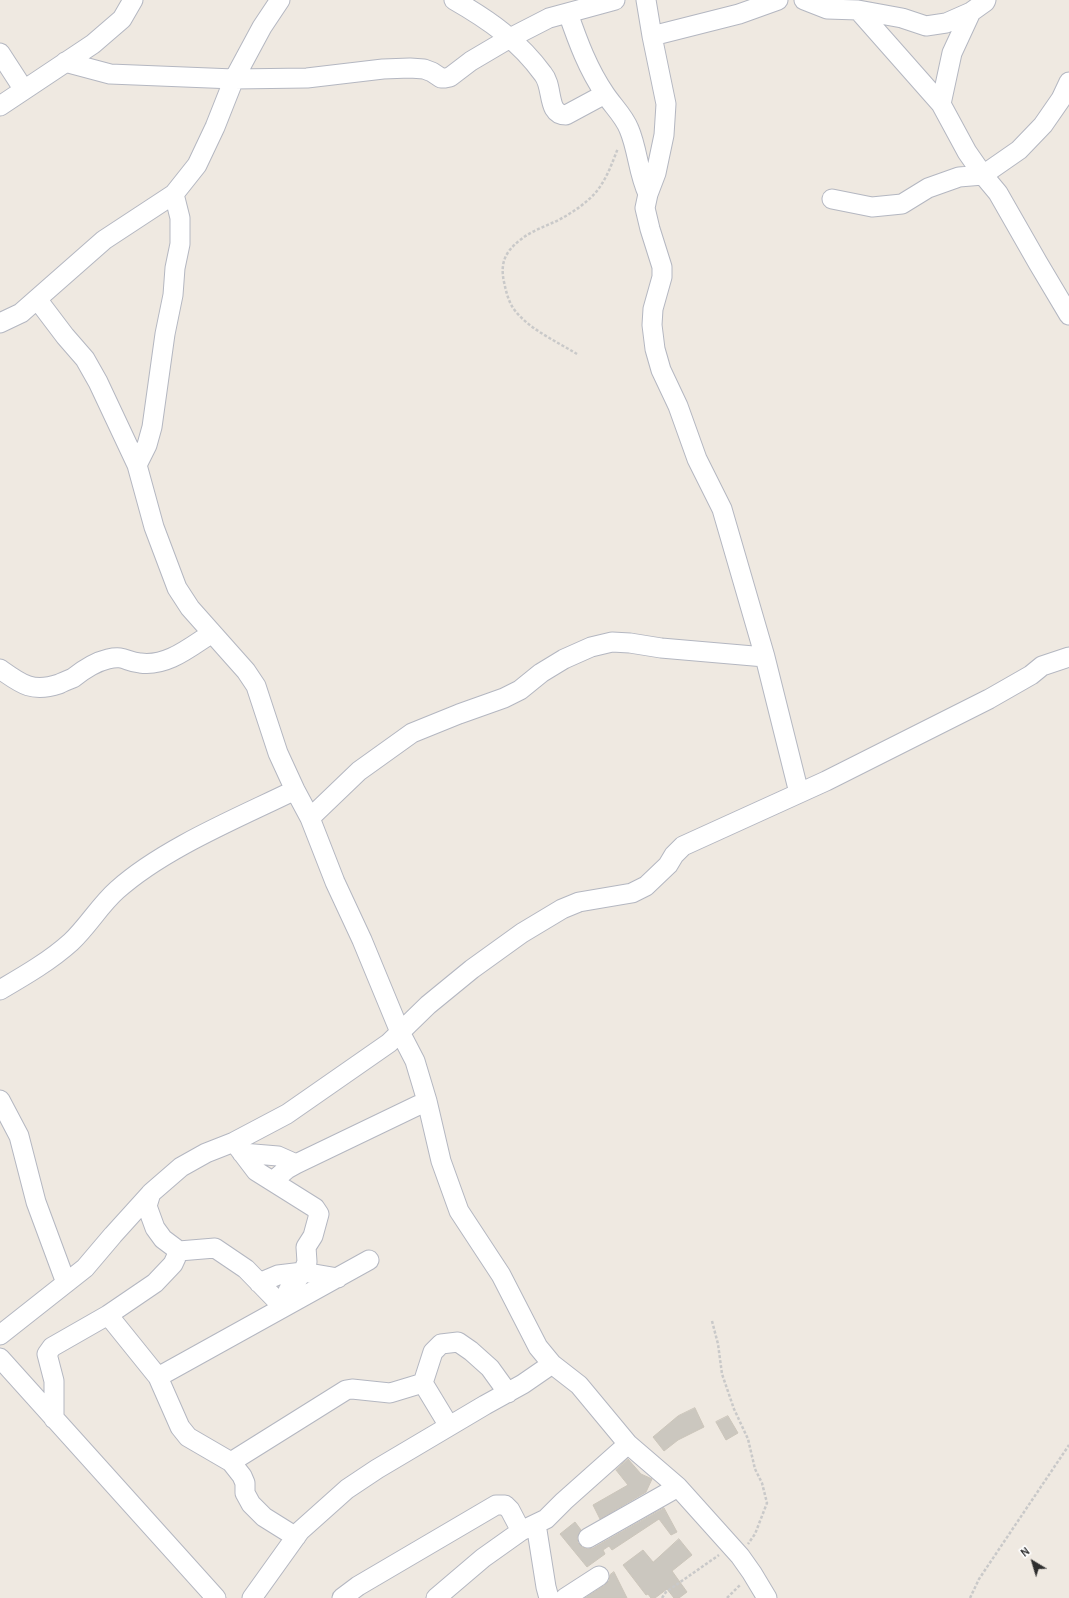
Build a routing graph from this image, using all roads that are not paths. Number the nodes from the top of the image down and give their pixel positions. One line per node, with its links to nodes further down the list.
1 (133, 0): 15 (street)
2 (280, 0): 16 (street)
3 (454, 0): 13 (street)
4 (615, 0): 11 (street)
5 (646, 0): 12 (street)
6 (778, 0): 12 (street)
7 (804, 0): 9 (street)
8 (986, 0): 10 (street)
9 (858, 10): 10 (street); 20 (street)
10 (971, 12): 20 (street)
11 (568, 13): 13 (street); 19 (street)
12 (652, 36): 24 (street)
13 (510, 38): 16 (street); 19 (street)
14 (0, 53): 18 (street)
15 (66, 62): 16 (street); 18 (street)
16 (234, 79): 23 (street)
17 (1069, 82): 22 (street)
18 (24, 90): 21 (street)
19 (605, 94): 24 (street)
20 (941, 104): 22 (street)
21 (0, 106)
22 (983, 175): 25 (street); 27 (street)
23 (174, 194): 26 (street); 29 (street)
24 (648, 194): 31 (street)
25 (832, 199)
26 (37, 299): 28 (street); 29 (street)
27 (1069, 315)
28 (0, 323)
29 (137, 465): 30 (street)
30 (212, 634): 33 (street); 34 (street)
31 (766, 657): 35 (street); 36 (street)
32 (1069, 657): 35 (street)
33 (0, 669)
34 (295, 790): 36 (street); 37 (street)
35 (799, 793): 38 (street)
36 (310, 818): 38 (street)
37 (0, 990)
38 (400, 1032): 40 (street); 41 (street)
39 (0, 1100): 49 (street)
40 (427, 1101): 42 (street); 55 (street)
41 (238, 1148): 42 (street); 43 (street); 44 (street)
42 (296, 1164): 43 (street)
43 (273, 1182): 47 (street)
44 (151, 1193): 45 (street); 49 (street)
45 (179, 1251): 50 (street); 52 (street)
46 (369, 1260): 48 (street)
47 (303, 1272): 48 (street); 50 (street); 51 (street)
48 (338, 1278): 51 (street)
49 (66, 1283): 53 (street)
50 (259, 1283): 51 (street)
51 (283, 1307): 56 (street)
52 (108, 1315): 56 (street); 59 (street)
53 (0, 1335)
54 (0, 1358): 59 (street)
55 (552, 1364): 58 (street); 61 (street)
56 (158, 1377): 62 (street)
57 (423, 1383): 58 (street); 60 (street); 62 (street)
58 (508, 1393): 60 (street)
59 (54, 1419): 70 (street)
60 (449, 1426): 66 (street)
61 (628, 1444): 63 (street); 65 (street)
62 (231, 1462): 64 (street)
63 (678, 1487): 67 (street); 76 (street)
64 (272, 1523): 66 (street); 68 (street)
65 (529, 1527): 72 (street); 73 (street); 74 (street)
66 (296, 1537): 68 (street)
67 (588, 1538)
68 (279, 1561): 71 (street)
69 (599, 1576): 75 (street)
70 (216, 1598)
71 (252, 1598)
72 (342, 1598)
73 (436, 1598)
74 (549, 1598)
75 (565, 1598)
76 (767, 1598)

